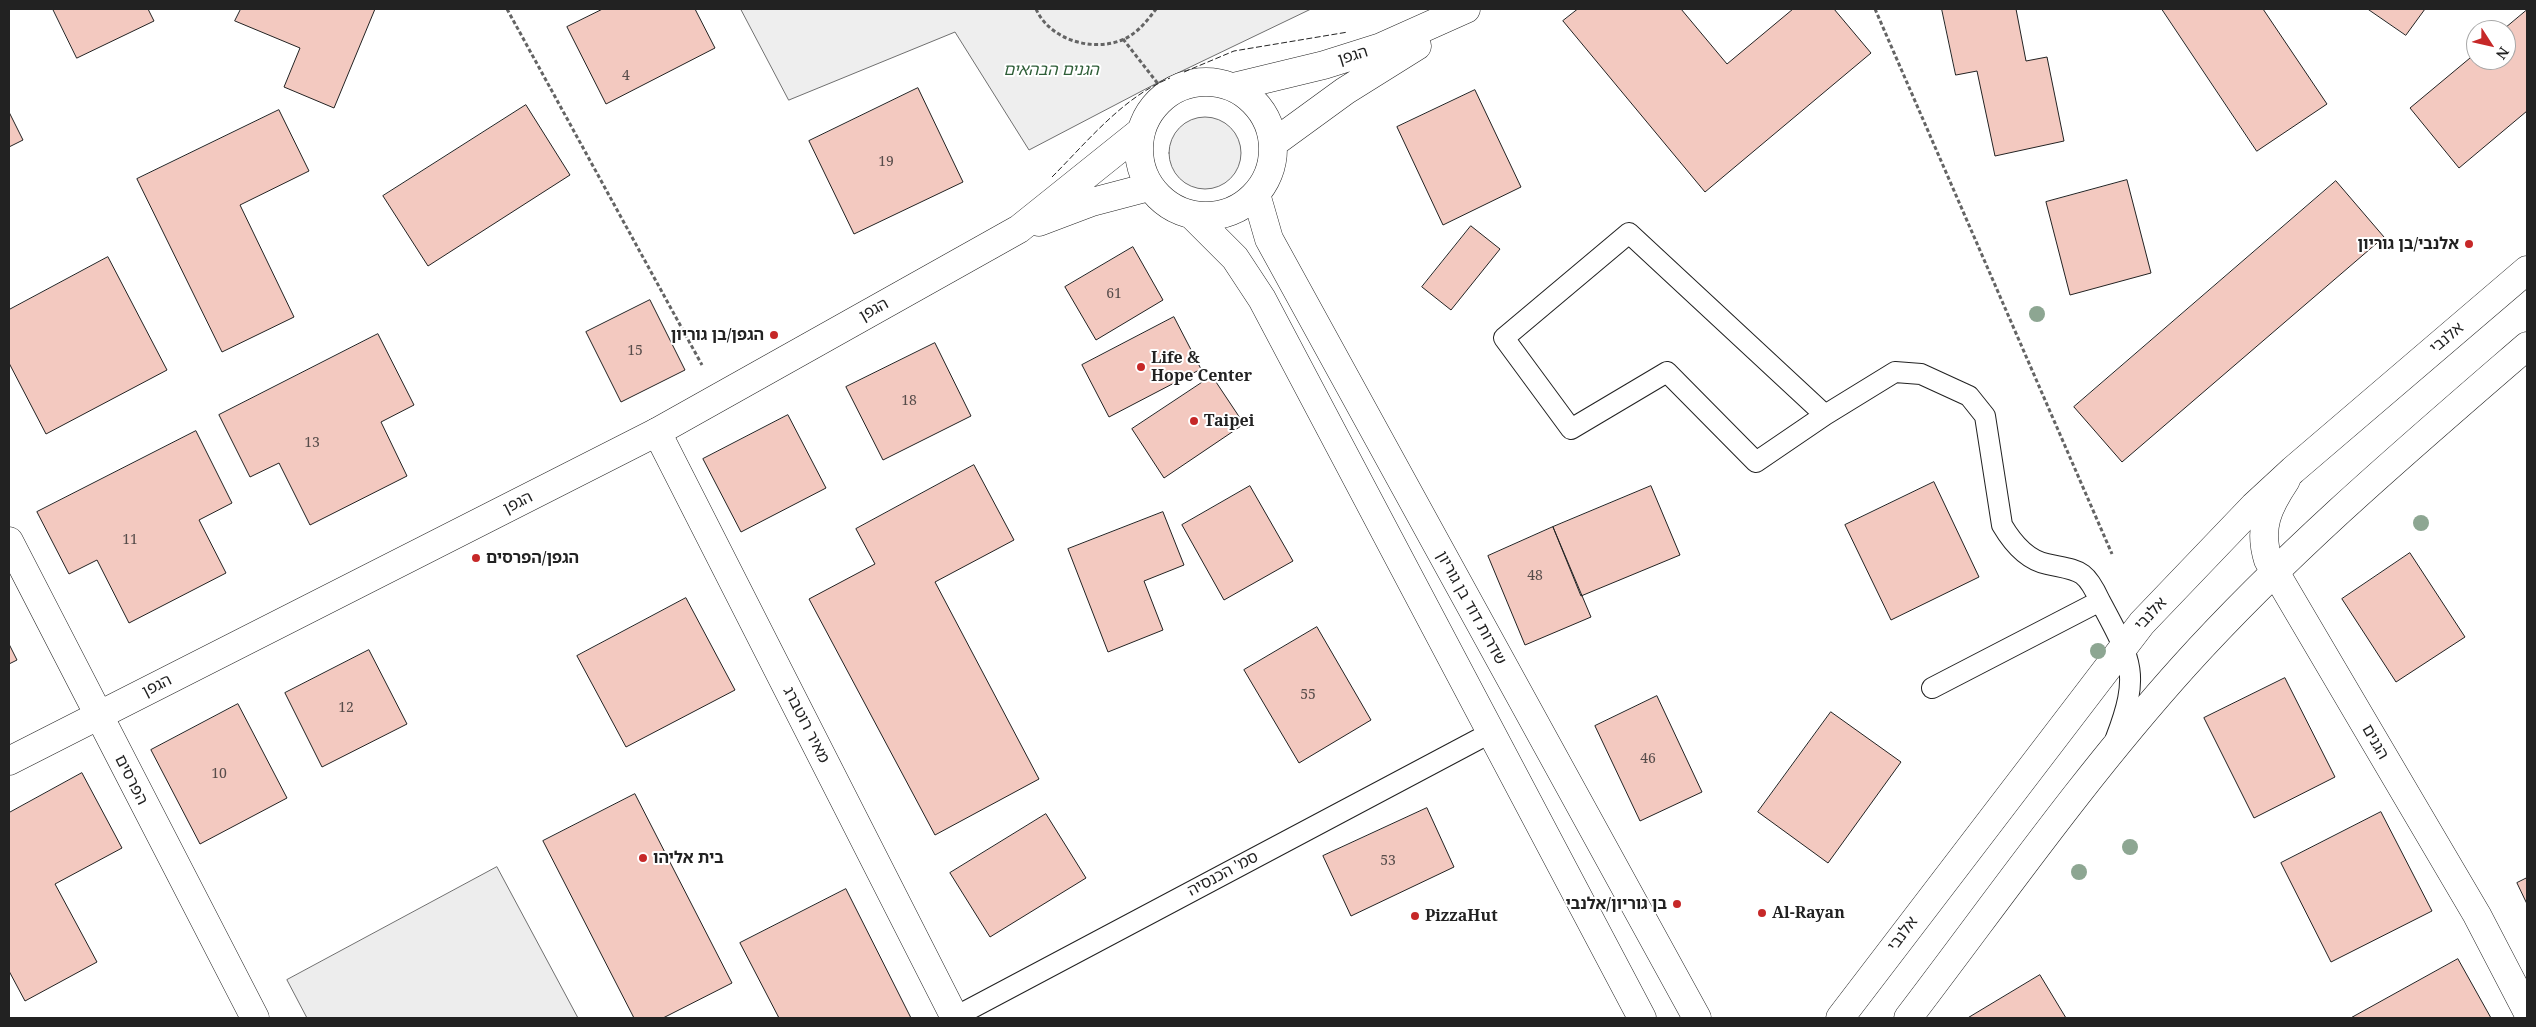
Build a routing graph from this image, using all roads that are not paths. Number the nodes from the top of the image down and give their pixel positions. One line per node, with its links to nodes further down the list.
1 (1466, 9): 3 (street, הגפן)
2 (1478, 9): 5 (street, הגפן)
3 (1233, 88): 4 (street); 5 (street)
4 (1140, 132): 6 (street); 9 (street, הגפן)
5 (1275, 142): 7 (street)
6 (1149, 187): 8 (street); 9 (street, הגפן)
7 (1256, 194): 8 (street); 29 (street, שדרות דוד בן גוריון)
8 (1193, 216): 21 (street)
9 (1019, 229): 13 (street, הגפן)
10 (2527, 270): 14 (street, אלנבי)
11 (2527, 346): 16 (street)
12 (1825, 415): 12 (lane); 17 (lane)
13 (657, 432): 20 (street, הגפן); 27 (street, מאיר רוטברג)
14 (2293, 470): 16 (street, הגנים); 18 (street, אלנבי)
15 (9, 541): 20 (street, הפרסים)
16 (2275, 571): 22 (street); 25 (street, הגנים)
17 (2100, 601): 18 (lane); 19 (lane)
18 (2123, 645): 22 (lane); 24 (street, אלנבי)
19 (1932, 688)
20 (98, 716): 23 (street, הגפן); 26 (street, הפרסים)
21 (1492, 732): 27 (lane, סמ' הכנסיה); 28 (street)
22 (2112, 748): 31 (street)
23 (9, 761)
24 (1847, 1009): 30 (street, אלנבי)
25 (2527, 1011)
26 (255, 1018)
27 (955, 1018)
28 (1642, 1018)
29 (1697, 1018)
30 (1826, 1018)
31 (1908, 1018)

